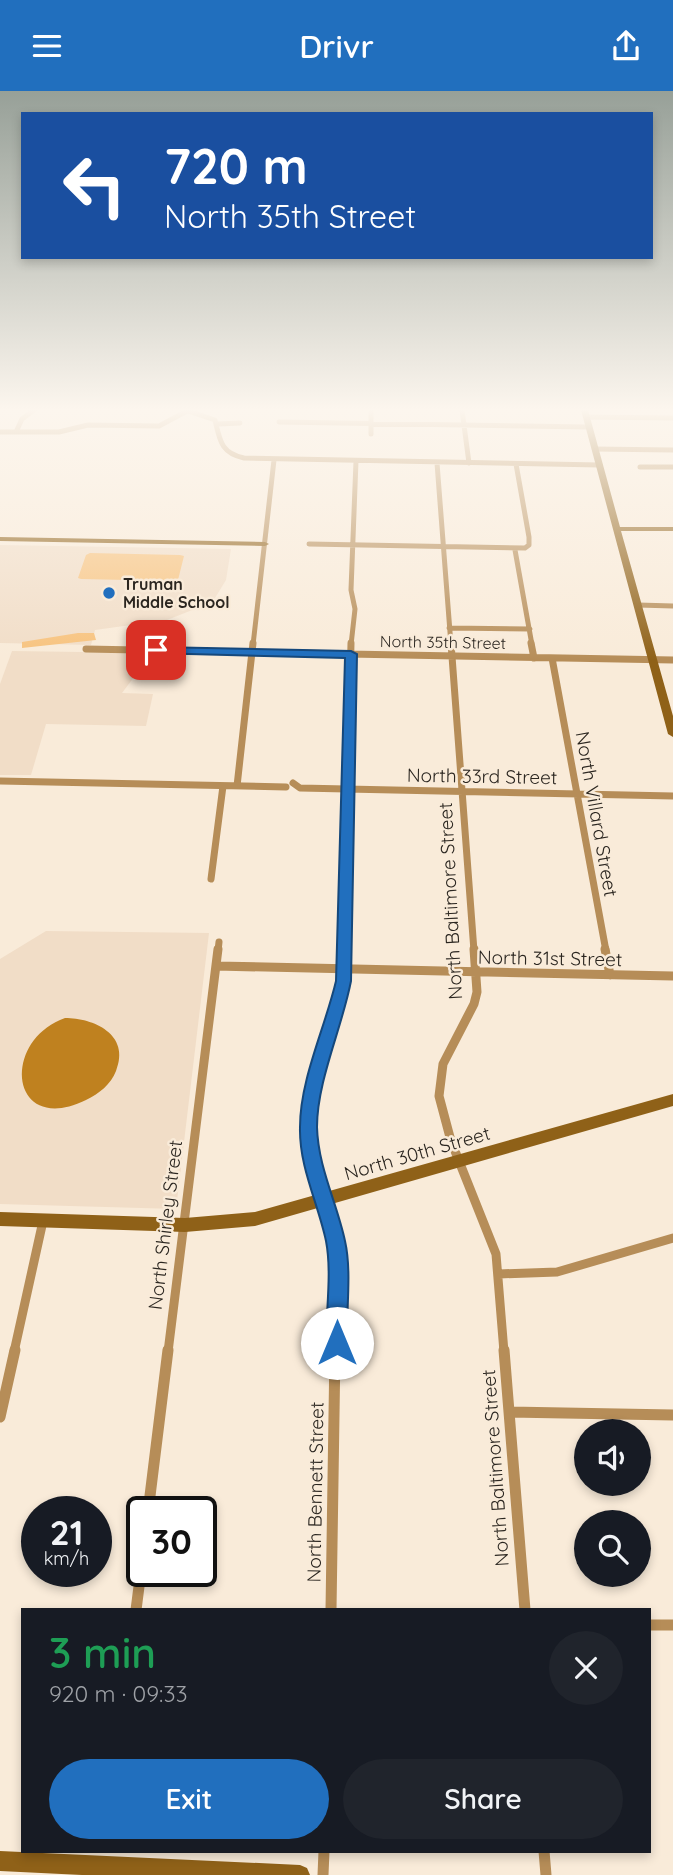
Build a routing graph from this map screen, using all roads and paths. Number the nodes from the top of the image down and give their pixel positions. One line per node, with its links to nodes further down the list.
1 (270, 493): 9 (street)
2 (355, 493): 11 (street, North Bennett Street)
3 (439, 493): 12 (street, North Baltimore Street)
4 (521, 493): 13 (street)
5 (608, 493): 6 (street)
6 (617, 529): 7 (street); 14 (street)
7 (673, 529)
8 (0, 539): 9 (street)
9 (265, 544): 19 (street)
10 (309, 544): 11 (street)
11 (354, 545): 12 (street); 20 (street, North Bennett Street)
12 (443, 547): 13 (street); 16 (street, North Baltimore Street)
13 (515, 550): 17 (street)
14 (638, 605): 15 (street); 24 (street)
15 (673, 606)
16 (449, 628): 17 (street); 21 (street, North Baltimore Street)
17 (530, 629): 22 (street)
18 (86, 649): 19 (street, North 35th Street)
19 (252, 652): 20 (street, North 35th Street); 29 (street)
20 (351, 654): 21 (street, North 35th Street); 30 (street, North Bennett Street)
21 (450, 657): 22 (street, North 35th Street); 31 (street, North Baltimore Street)
22 (534, 658): 23 (street, North 35th Street)
23 (552, 658): 24 (street, North 35th Street); 32 (street, North Villard Street)
24 (653, 660): 25 (street, North 35th Street); 26 (street)
25 (673, 660)
26 (673, 734)
27 (0, 781): 28 (street, North 33rd Street)
28 (223, 786): 29 (street, North 33rd Street); 34 (street)
29 (237, 786): 30 (street, North 33rd Street)
30 (348, 789): 31 (street, North 33rd Street); 37 (street, North Bennett Street)
31 (463, 791): 32 (street, North 33rd Street); 38 (street, North Baltimore Street)
32 (577, 794): 33 (street, North 33rd Street); 39 (street, North Villard Street)
33 (673, 796)
34 (211, 879)
35 (219, 942): 36 (street, North Shirley Street)
36 (216, 966): 37 (street, North 31st Street); 46 (street, North Shirley Street)
37 (344, 969): 38 (street, North 31st Street); 43 (street, North Bennett Street)
38 (476, 972): 39 (street, North 31st Street); 42 (street, North Baltimore Street)
39 (610, 975): 40 (street, North 31st Street)
40 (673, 976)
41 (673, 1100): 42 (main road, North 30th Street)
42 (461, 1160): 43 (main road, North 30th Street); 48 (street, North Baltimore Street)
43 (324, 1200): 46 (main road, North 30th Street); 55 (street, North Bennett Street)
44 (0, 1220): 45 (main road, North 30th Street)
45 (43, 1221): 46 (main road, North 30th Street); 51 (street)
46 (185, 1225): 52 (street, North Shirley Street)
47 (673, 1238): 48 (street)
48 (499, 1274): 49 (street, North Baltimore Street)
49 (510, 1412): 50 (street); 56 (street, North Baltimore Street)
50 (673, 1415)
51 (0, 1417)
52 (150, 1496)
53 (139, 1587): 54 (street)
54 (136, 1608)
55 (331, 1608)
56 (525, 1608)
57 (651, 1625): 58 (street)
58 (673, 1625)
59 (324, 1853): 64 (street)
60 (544, 1853): 65 (street)
61 (0, 1861): 62 (street)
62 (107, 1864): 63 (street)
63 (300, 1875)
64 (323, 1875)
65 (546, 1875)

